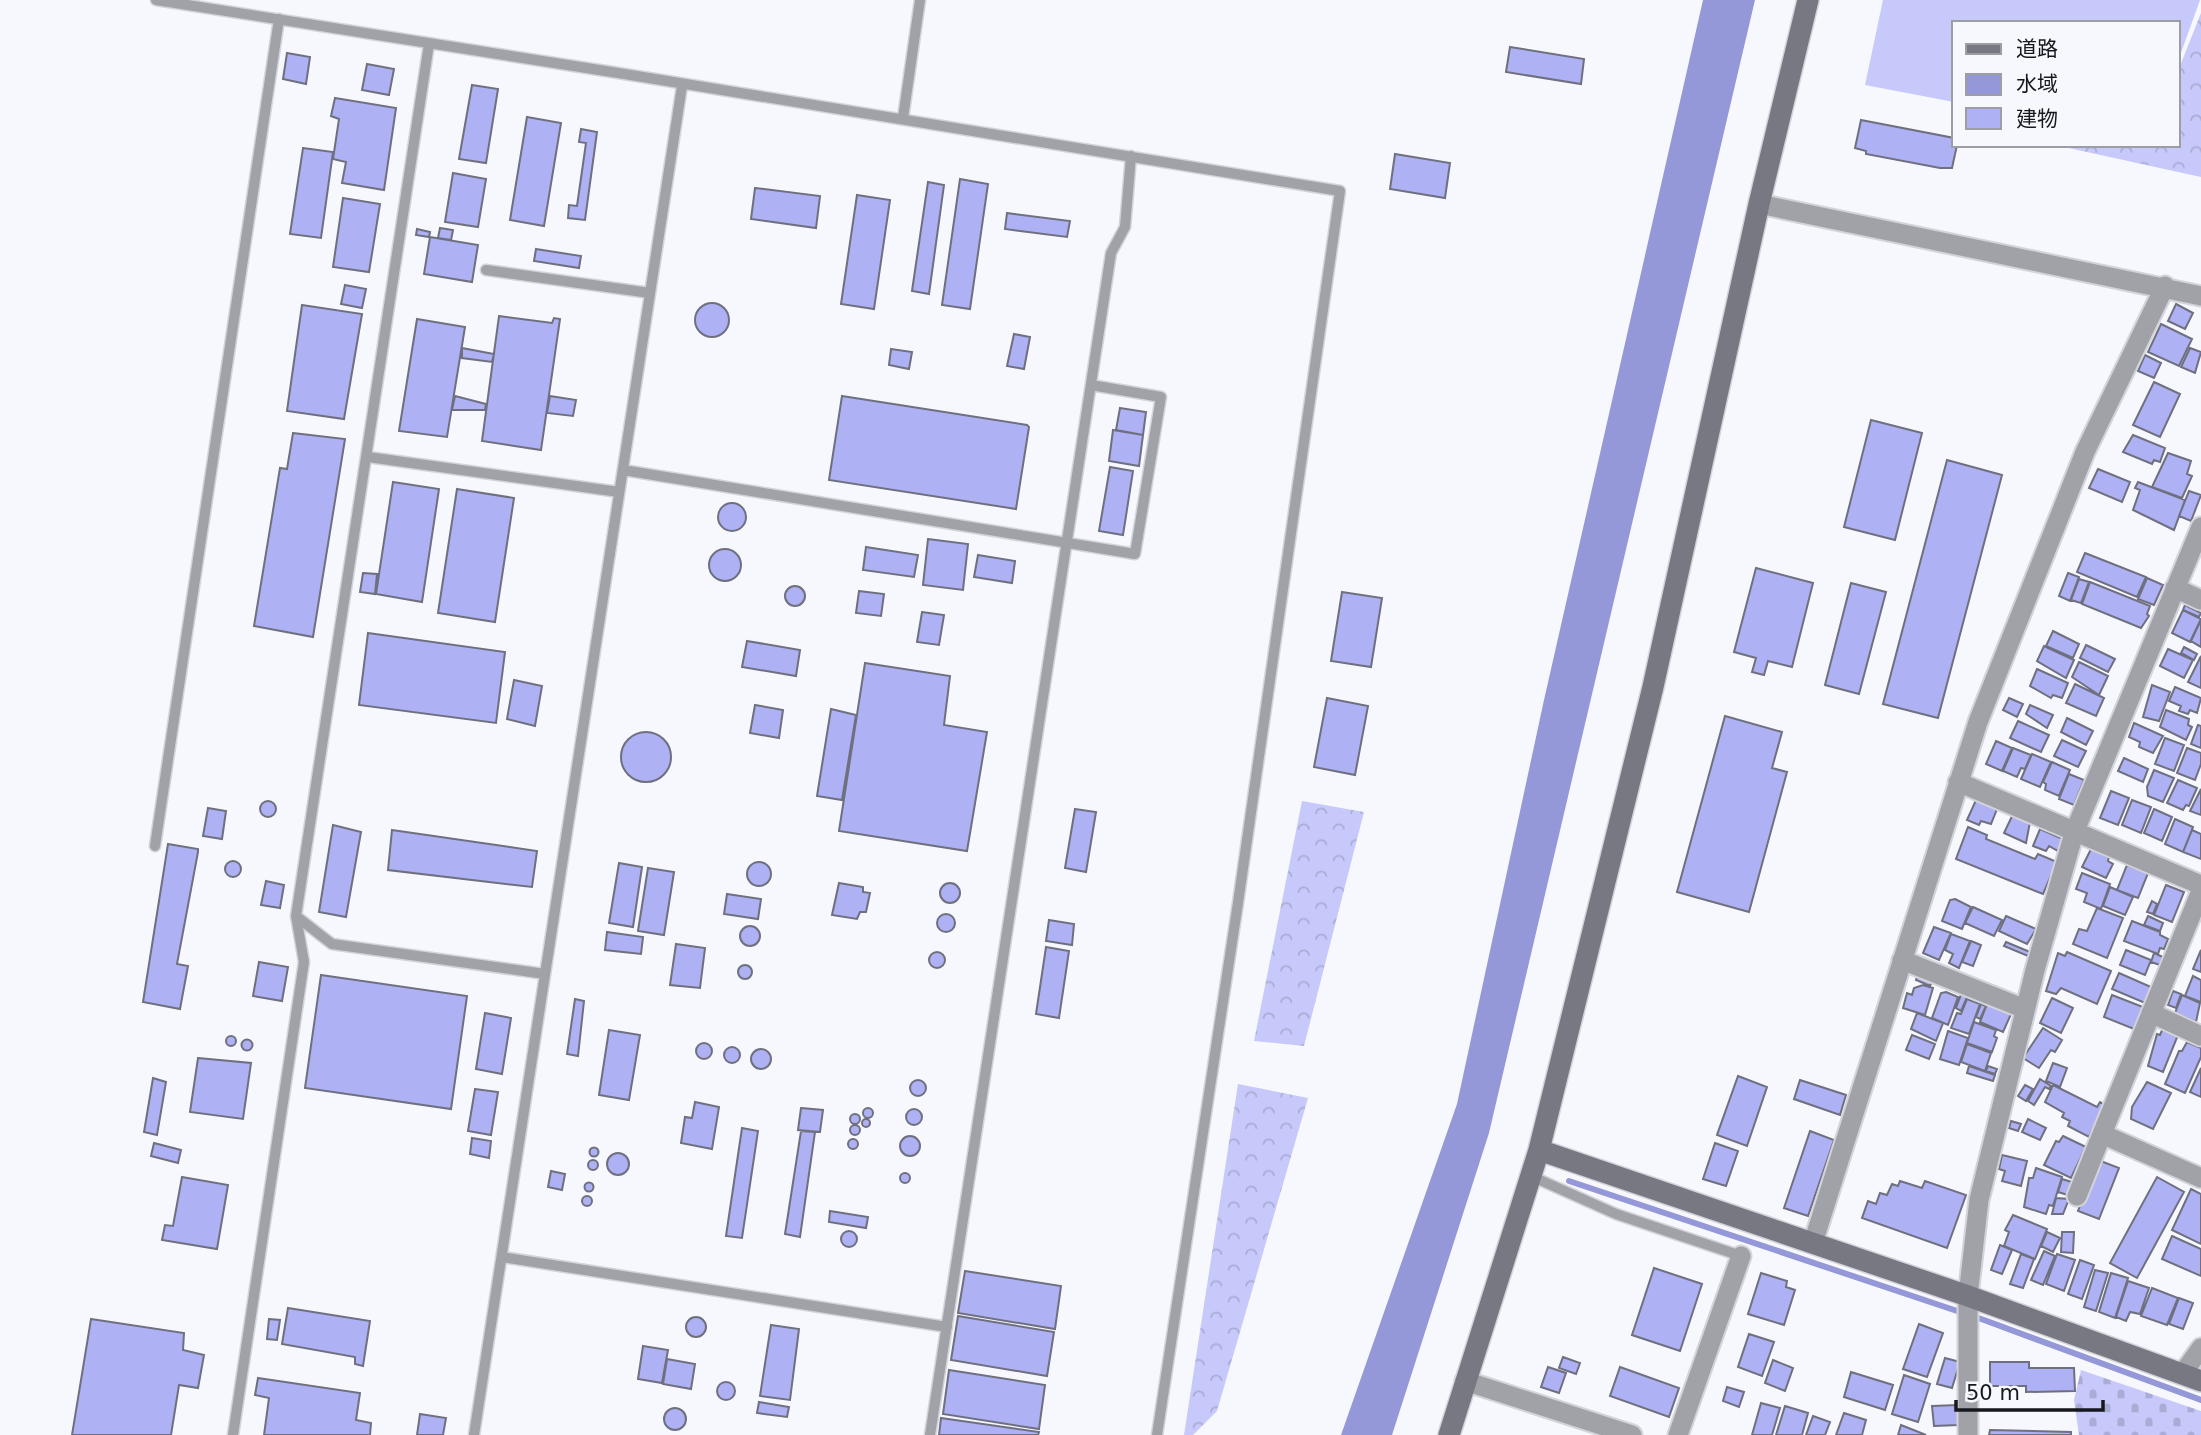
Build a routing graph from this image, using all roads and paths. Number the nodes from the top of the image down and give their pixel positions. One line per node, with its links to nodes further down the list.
1 (156, 0): 4 (lane)
2 (920, 0): 7 (lane)
3 (1808, 0): 9 (street)
4 (279, 19): 5 (lane); 24 (lane)
5 (429, 44): 6 (lane); 15 (lane)
6 (682, 86): 7 (lane); 12 (lane)
7 (903, 118): 8 (lane)
8 (1131, 156): 14 (lane); 49 (lane)
9 (1759, 204): 11 (street); 34 (street)
10 (486, 270): 12 (lane)
11 (2165, 286): 13 (street); 22 (street)
12 (650, 293): 16 (lane)
13 (2201, 296)
14 (1091, 385): 19 (lane); 19 (lane)
15 (368, 457): 17 (lane); 27 (lane)
16 (623, 470): 17 (lane); 19 (lane)
17 (620, 492): 29 (lane)
18 (2201, 527): 20 (street)
19 (1066, 544): 42 (lane)
20 (2175, 588): 21 (street); 23 (street)
21 (2201, 600)
22 (1958, 782): 23 (street); 28 (street)
23 (2074, 832): 25 (street); 30 (street)
24 (155, 846)
25 (2201, 885)
26 (2201, 891): 31 (street)
27 (296, 916): 29 (lane); 46 (lane)
28 (1902, 960): 30 (street); 38 (street)
29 (545, 974): 40 (lane)
30 (2025, 1009): 41 (street)
31 (2151, 1013): 32 (street); 33 (street)
32 (2201, 1036)
33 (2102, 1134): 36 (street); 37 (street)
34 (1539, 1150): 35 (street); 38 (street)
35 (1531, 1176): 39 (lane); 45 (street)
36 (2201, 1178)
37 (2077, 1196)
38 (1812, 1243): 41 (street)
39 (1741, 1256): 52 (street)
40 (502, 1257): 42 (lane); 47 (lane)
41 (1968, 1296): 44 (street); 53 (street)
42 (947, 1327): 48 (lane)
43 (2201, 1348): 44 (street)
44 (2192, 1377)
45 (1465, 1381): 50 (street); 51 (street)
46 (233, 1435)
47 (474, 1435)
48 (930, 1435)
49 (1157, 1435)
50 (1449, 1435)
51 (1633, 1435)
52 (1678, 1435)
53 (1968, 1435)

